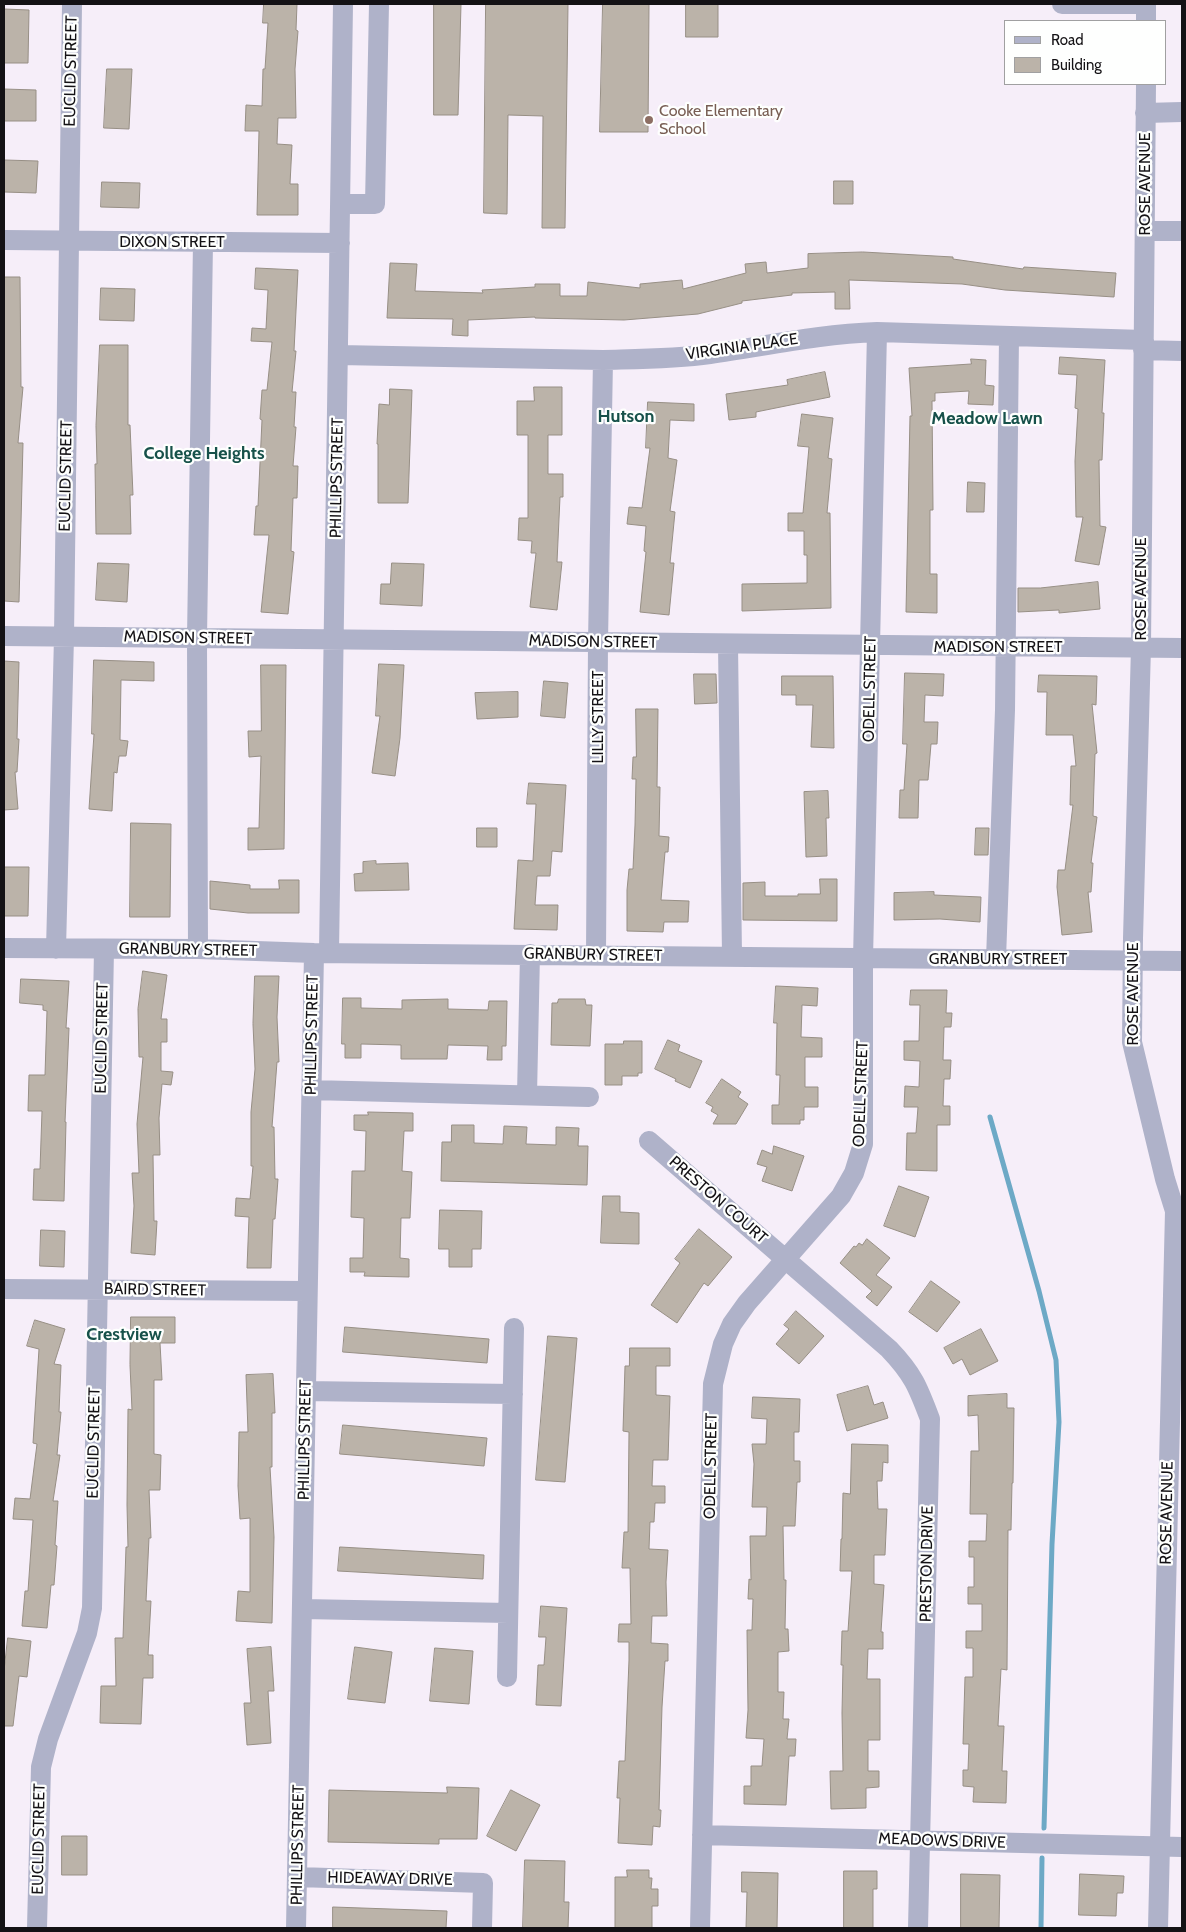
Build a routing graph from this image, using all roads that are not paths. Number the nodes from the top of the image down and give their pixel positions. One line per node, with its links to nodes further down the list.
1 (72, 4): 14 (street, EUCLID STREET)
2 (343, 4): 10 (street, PHILLIPS STREET)
3 (379, 4): 10 (street)
4 (1062, 4): 5 (street)
5 (1146, 4): 6 (street)
6 (1146, 20)
7 (1146, 85): 9 (street, ROSE AVENUE)
8 (1182, 112): 9 (street)
9 (1145, 113): 11 (street, ROSE AVENUE)
10 (341, 204): 16 (street, PHILLIPS STREET)
11 (1145, 231): 12 (street); 19 (street, ROSE AVENUE)
12 (1182, 231)
13 (4, 240): 14 (street, DIXON STREET)
14 (69, 241): 15 (street, DIXON STREET); 24 (street, EUCLID STREET)
15 (203, 242): 16 (street, DIXON STREET); 25 (street)
16 (340, 243): 21 (street, PHILLIPS STREET)
17 (877, 332): 18 (street, VIRGINIA PLACE); 22 (street, VIRGINIA PLACE); 29 (street, ODELL STREET)
18 (1009, 336): 19 (street, VIRGINIA PLACE); 30 (street)
19 (1143, 345): 20 (street, VIRGINIA PLACE); 31 (street, ROSE AVENUE)
20 (1182, 351)
21 (339, 355): 22 (street, VIRGINIA PLACE); 26 (street, PHILLIPS STREET)
22 (603, 360): 27 (street, LILLY STREET)
23 (4, 636): 24 (street, MADISON STREET)
24 (64, 637): 25 (street, MADISON STREET); 34 (street, EUCLID STREET)
25 (197, 638): 26 (street, MADISON STREET); 36 (street)
26 (334, 640): 27 (street, MADISON STREET); 37 (street, PHILLIPS STREET)
27 (598, 642): 28 (street, MADISON STREET); 39 (street, LILLY STREET)
28 (728, 644): 29 (street, MADISON STREET); 40 (street)
29 (871, 646): 30 (street, MADISON STREET); 41 (street, ODELL STREET)
30 (1005, 647): 31 (street, MADISON STREET); 42 (street)
31 (1141, 647): 32 (street, MADISON STREET); 43 (street, ROSE AVENUE)
32 (1182, 648)
33 (4, 948): 34 (street, GRANBURY STREET)
34 (56, 949): 35 (street, GRANBURY STREET)
35 (104, 949): 36 (street, GRANBURY STREET); 51 (street, EUCLID STREET)
36 (198, 949): 37 (street, GRANBURY STREET)
37 (321, 952): 38 (street, GRANBURY STREET); 45 (street, PHILLIPS STREET)
38 (530, 954): 39 (street, GRANBURY STREET); 46 (street)
39 (596, 954): 40 (street, GRANBURY STREET)
40 (732, 956): 41 (street, GRANBURY STREET)
41 (863, 959): 42 (street, GRANBURY STREET); 49 (street, ODELL STREET)
42 (996, 959): 43 (street, GRANBURY STREET)
43 (1132, 961): 44 (street, GRANBURY STREET); 61 (street, ROSE AVENUE)
44 (1182, 961)
45 (311, 1090): 46 (street); 52 (street, PHILLIPS STREET)
46 (527, 1095): 47 (street)
47 (590, 1097)
48 (649, 1141): 49 (street, PRESTON COURT)
49 (786, 1260): 59 (street, ODELL STREET); 60 (street, PRESTON DRIVE)
50 (4, 1289): 51 (street, BAIRD STREET)
51 (97, 1290): 52 (street, BAIRD STREET); 64 (street, EUCLID STREET)
52 (307, 1291): 54 (street, PHILLIPS STREET)
53 (514, 1328): 55 (street)
54 (306, 1391): 55 (street); 56 (street, PHILLIPS STREET)
55 (513, 1394): 57 (street)
56 (303, 1610): 57 (street); 63 (street, PHILLIPS STREET)
57 (508, 1613): 58 (street)
58 (507, 1677)
59 (702, 1835): 60 (street, MEADOWS DRIVE); 67 (street, ODELL STREET)
60 (921, 1841): 61 (street, MEADOWS DRIVE); 68 (street, PRESTON DRIVE)
61 (1160, 1847): 62 (street, MEADOWS DRIVE); 69 (street, ROSE AVENUE)
62 (1182, 1847)
63 (298, 1877): 65 (street, PHILLIPS STREET); 66 (street, HIDEAWAY DRIVE)
64 (37, 1928)
65 (296, 1928)
66 (482, 1928)
67 (700, 1928)
68 (918, 1928)
69 (1158, 1928)

